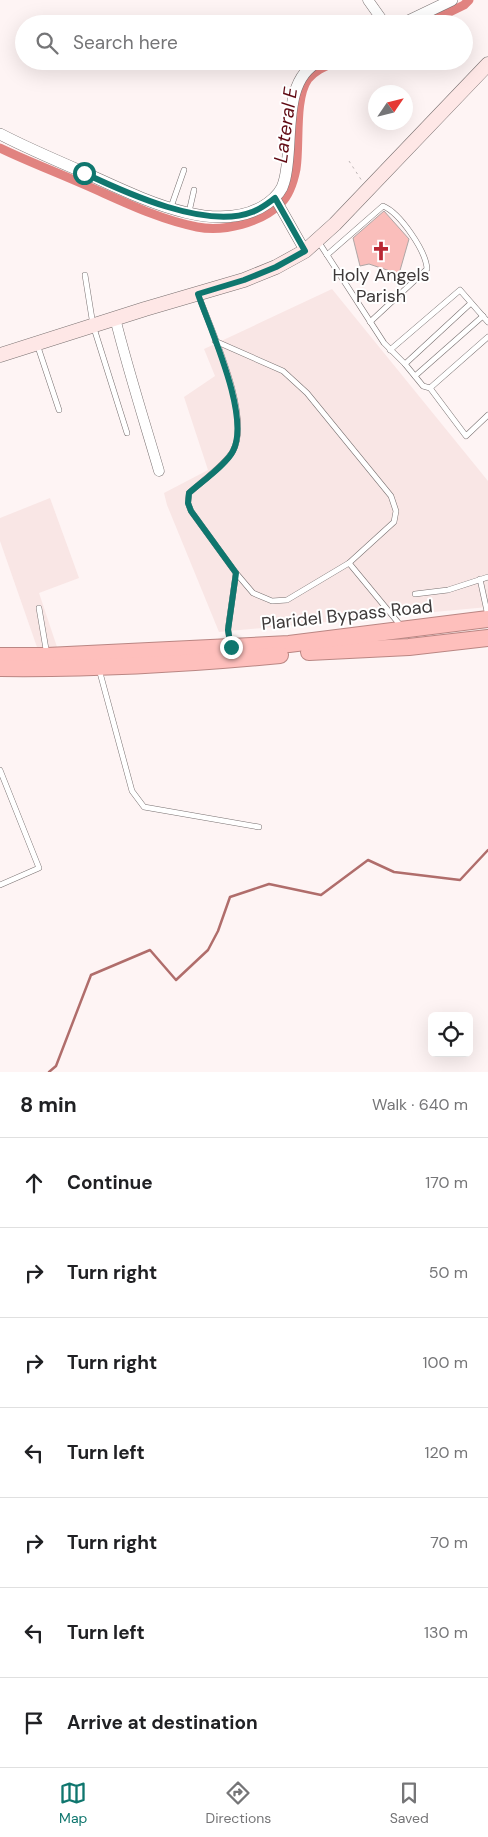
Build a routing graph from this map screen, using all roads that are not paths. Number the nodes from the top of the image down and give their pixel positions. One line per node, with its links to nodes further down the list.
1 (368, 0): 3 (street)
2 (452, 0): 4 (street)
3 (379, 15)
4 (421, 15)
5 (488, 64): 13 (main road)
6 (307, 70): 10 (street)
7 (0, 134): 11 (street)
8 (184, 170): 11 (lane)
9 (194, 190): 12 (lane)
10 (278, 202): 12 (street); 14 (street)
11 (171, 208): 12 (street)
12 (189, 212)
13 (318, 241): 14 (main road); 15 (lane)
14 (305, 251): 17 (main road)
15 (327, 255): 21 (lane); 21 (lane)
16 (85, 274): 23 (lane)
17 (198, 294): 20 (main road); 25 (lane)
18 (471, 303): 19 (lane); 27 (lane); 29 (lane)
19 (483, 316): 22 (lane); 30 (lane)
20 (115, 318): 23 (main road); 35 (street)
21 (370, 322): 27 (lane)
22 (488, 322)
23 (93, 325): 26 (main road); 34 (lane)
24 (488, 337): 31 (lane)
25 (215, 341): 36 (lane); 37 (lane)
26 (36, 343): 28 (main road); 32 (lane)
27 (390, 350): 29 (lane)
28 (0, 355)
29 (405, 364): 30 (lane)
30 (415, 376): 31 (lane)
31 (430, 388): 33 (lane)
32 (59, 410)
33 (488, 415)
34 (126, 433)
35 (158, 471)
36 (349, 563): 37 (lane); 43 (lane)
37 (236, 573): 45 (lane)
38 (488, 577): 39 (lane)
39 (480, 580): 40 (lane); 42 (lane)
40 (415, 594)
41 (39, 608): 47 (lane)
42 (488, 618): 43 (highway, Plaridel Bypass Road)
43 (404, 630): 45 (highway, Plaridel Bypass Road)
44 (488, 638): 45 (highway, Plaridel Bypass Road)
45 (233, 653): 47 (highway, Plaridel Bypass Road); 48 (highway, Plaridel Bypass Road)
46 (0, 656): 47 (highway, Plaridel Bypass Road)
47 (49, 662): 48 (highway, Plaridel Bypass Road); 49 (highway, Plaridel Bypass Road)
48 (98, 666): 51 (lane)
49 (0, 668)
50 (0, 770): 52 (lane)
51 (259, 827)
52 (0, 884)

